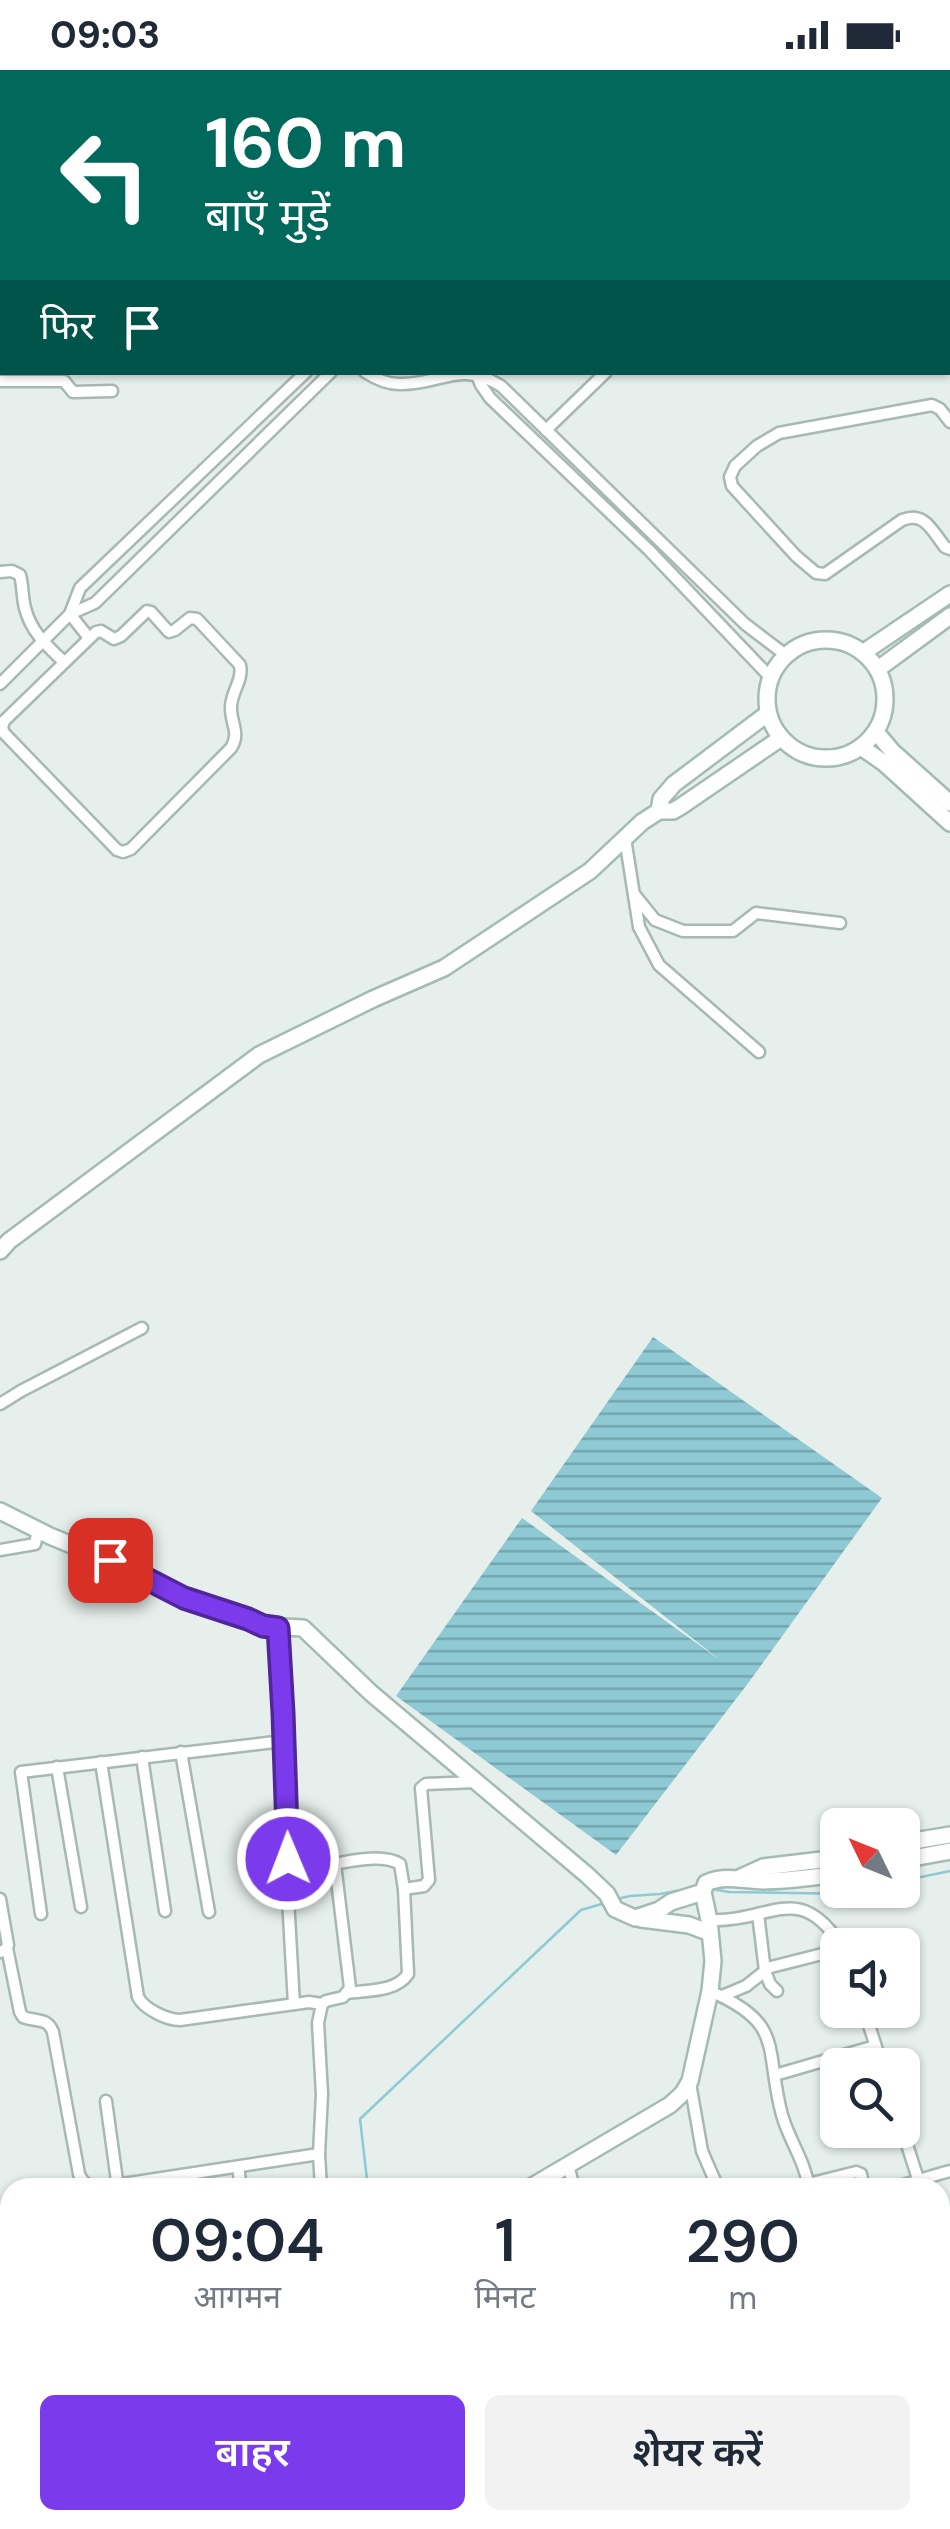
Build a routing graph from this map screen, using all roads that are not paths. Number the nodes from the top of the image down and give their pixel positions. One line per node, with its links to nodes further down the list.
1 (303, 375): 16 (street)
2 (329, 375): 16 (street)
3 (370, 375): 4 (street)
4 (445, 375)
5 (477, 375): 10 (street); 12 (street)
6 (603, 375): 10 (street)
7 (0, 381): 8 (street)
8 (112, 391)
9 (950, 422): 13 (street)
10 (546, 430): 11 (street)
11 (555, 439): 12 (street); 18 (street)
12 (545, 448): 19 (street)
13 (950, 554)
14 (0, 572): 21 (street)
15 (950, 594): 22 (street)
16 (70, 614): 20 (street); 21 (street)
17 (950, 616): 25 (street)
18 (745, 624): 19 (street); 23 (street)
19 (732, 636): 26 (street)
20 (90, 638): 24 (street); 24 (street)
21 (43, 642): 24 (street); 27 (street)
22 (864, 652): 23 (street); 25 (street)
23 (787, 656): 26 (street)
24 (64, 662)
25 (878, 669): 29 (street)
26 (771, 678): 28 (street)
27 (0, 684)
28 (767, 714): 30 (street); 33 (street)
29 (876, 732): 31 (street); 32 (street)
30 (781, 738): 31 (street); 33 (street)
31 (861, 747): 34 (street)
32 (950, 804)
33 (659, 811): 35 (street)
34 (950, 823)
35 (626, 838): 36 (street); 39 (street)
36 (633, 894): 37 (street); 38 (street)
37 (840, 922)
38 (759, 1052)
39 (0, 1252)
40 (142, 1328): 41 (street)
41 (0, 1404)
42 (0, 1512): 43 (street)
43 (38, 1530): 44 (street); 45 (street)
44 (0, 1550)
45 (278, 1628): 46 (street); 51 (street)
46 (283, 1742): 47 (street); 78 (street)
47 (181, 1752): 48 (street); 66 (street)
48 (142, 1756): 49 (street); 65 (street)
49 (101, 1762): 50 (street); 78 (street)
50 (57, 1767): 64 (street); 67 (street)
51 (477, 1782): 62 (street); 69 (street)
52 (950, 1835): 53 (street)
53 (920, 1839)
54 (950, 1851): 55 (street)
55 (920, 1857)
56 (820, 1860): 60 (street)
57 (335, 1864): 58 (street); 62 (street); 76 (street)
58 (318, 1867)
59 (820, 1876): 60 (street)
60 (741, 1877): 61 (street)
61 (705, 1888): 69 (street); 70 (street)
62 (404, 1889): 76 (street)
63 (0, 1899): 72 (street)
64 (81, 1907)
65 (164, 1911)
66 (209, 1912)
67 (41, 1914)
68 (758, 1914): 70 (street); 71 (street); 74 (street)
69 (636, 1918): 70 (street)
70 (710, 1926): 77 (street)
71 (828, 1928)
72 (4, 1950): 90 (street)
73 (820, 1954): 74 (street)
74 (768, 1969): 75 (street); 77 (street)
75 (777, 1991)
76 (348, 1992): 79 (street)
77 (716, 1993): 82 (street); 83 (street)
78 (294, 2004): 79 (street)
79 (322, 2004): 86 (street)
80 (870, 2028): 81 (street)
81 (875, 2046): 82 (street)
82 (775, 2075): 98 (street)
83 (690, 2081): 87 (street); 97 (street)
84 (106, 2101): 91 (street)
85 (908, 2148): 101 (street)
86 (319, 2154): 88 (street); 94 (street)
87 (568, 2165): 95 (street); 96 (street)
88 (238, 2168): 92 (street); 93 (street)
89 (950, 2171): 102 (street)
90 (81, 2178)
91 (117, 2178)
92 (203, 2178)
93 (240, 2178)
94 (320, 2178)
95 (546, 2178)
96 (571, 2178)
97 (714, 2178)
98 (806, 2178)
99 (836, 2178): 100 (street)
100 (862, 2178)
101 (917, 2178)
102 (926, 2178)

